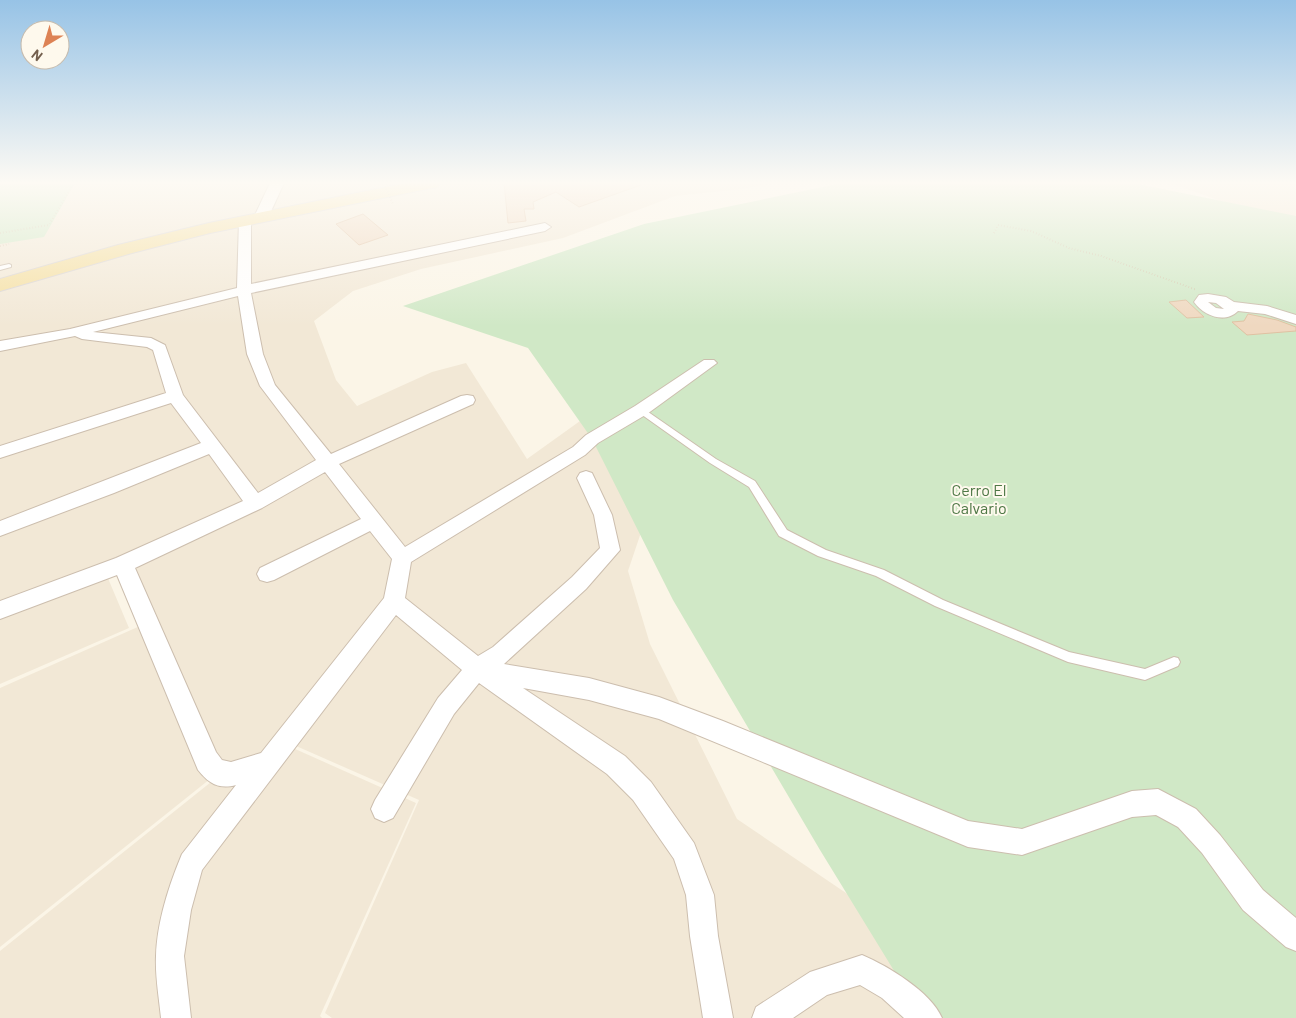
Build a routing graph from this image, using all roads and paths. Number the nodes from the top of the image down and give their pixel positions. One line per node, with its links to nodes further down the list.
1 (16, 231): 6 (path)
2 (202, 231): 11 (main road)
3 (252, 231): 12 (street)
4 (528, 231): 12 (street)
5 (1028, 231): 13 (path)
6 (0, 233)
7 (9, 244): 8 (path)
8 (0, 246)
9 (9, 266): 10 (lane)
10 (0, 268)
11 (0, 285)
12 (244, 290): 15 (street); 23 (street)
13 (1208, 298): 14 (street)
14 (1296, 320)
15 (70, 334): 16 (street); 18 (street)
16 (0, 346)
17 (709, 363): 20 (street)
18 (175, 396): 21 (street); 22 (street)
19 (467, 400): 23 (street)
20 (641, 410): 28 (street); 33 (lane)
21 (211, 446): 25 (street); 27 (street)
22 (0, 452)
23 (326, 463): 25 (street); 26 (street)
24 (586, 478): 34 (street)
25 (255, 503): 29 (street)
26 (373, 522): 28 (street); 30 (street)
27 (0, 529)
28 (402, 558): 31 (street)
29 (123, 564): 32 (street); 35 (street)
30 (267, 574)
31 (394, 601): 34 (street); 35 (street)
32 (0, 610)
33 (1174, 662)
34 (477, 669): 36 (street); 37 (street); 39 (street)
35 (270, 763): 38 (street)
36 (384, 809)
37 (1296, 937)
38 (176, 1018)
39 (718, 1018)
40 (767, 1018): 41 (street)
41 (927, 1018)

